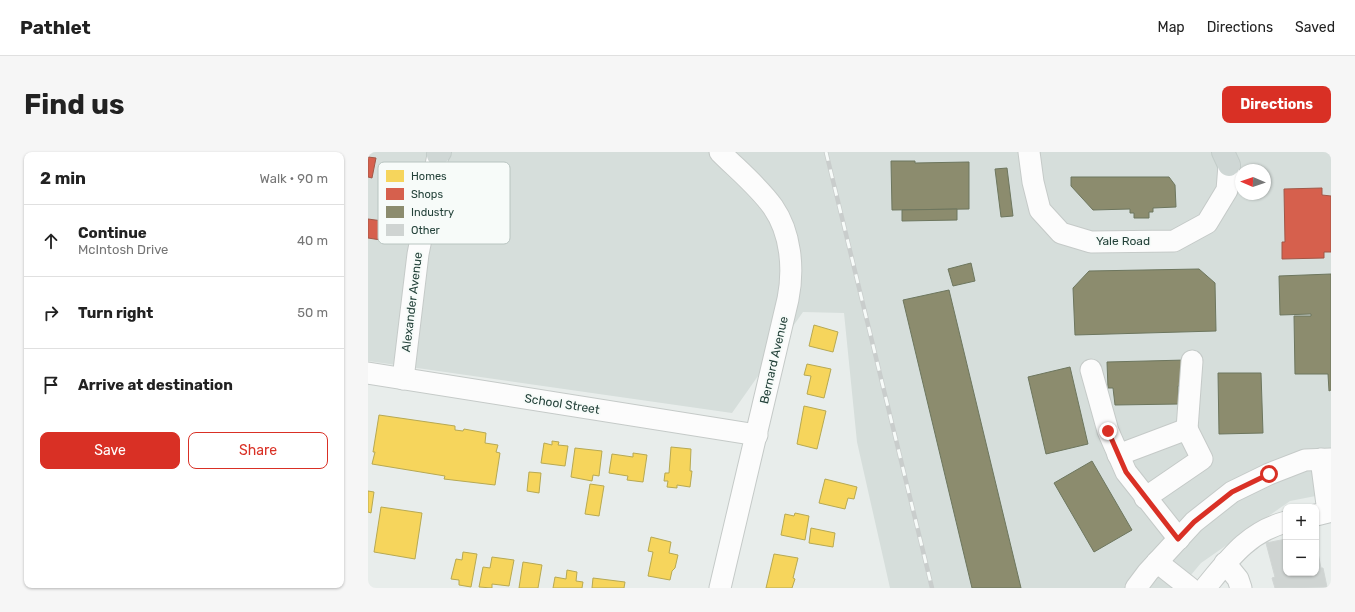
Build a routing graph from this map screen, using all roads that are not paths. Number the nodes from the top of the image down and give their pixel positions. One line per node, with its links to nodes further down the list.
1 (720, 152): 10 (street, Bernard Avenue)
2 (1029, 152): 3 (street, Yale Road)
3 (1228, 156)
4 (420, 244): 8 (street, Alexander Avenue)
5 (1192, 361): 9 (street)
6 (1091, 370): 11 (street)
7 (368, 374): 8 (street, School Street)
8 (403, 379): 10 (street, School Street)
9 (1187, 429): 11 (street); 13 (street)
10 (757, 434): 19 (street, Bernard Avenue)
11 (1118, 455): 13 (street)
12 (1326, 459): 14 (street); 16 (street)
13 (1146, 498): 16 (street)
14 (1325, 517)
15 (1283, 523): 18 (street)
16 (1178, 539): 17 (street)
17 (1157, 562): 20 (street); 21 (street)
18 (1225, 564): 22 (street); 23 (street)
19 (720, 588)
20 (1136, 588)
21 (1190, 588)
22 (1206, 588)
23 (1241, 588)

